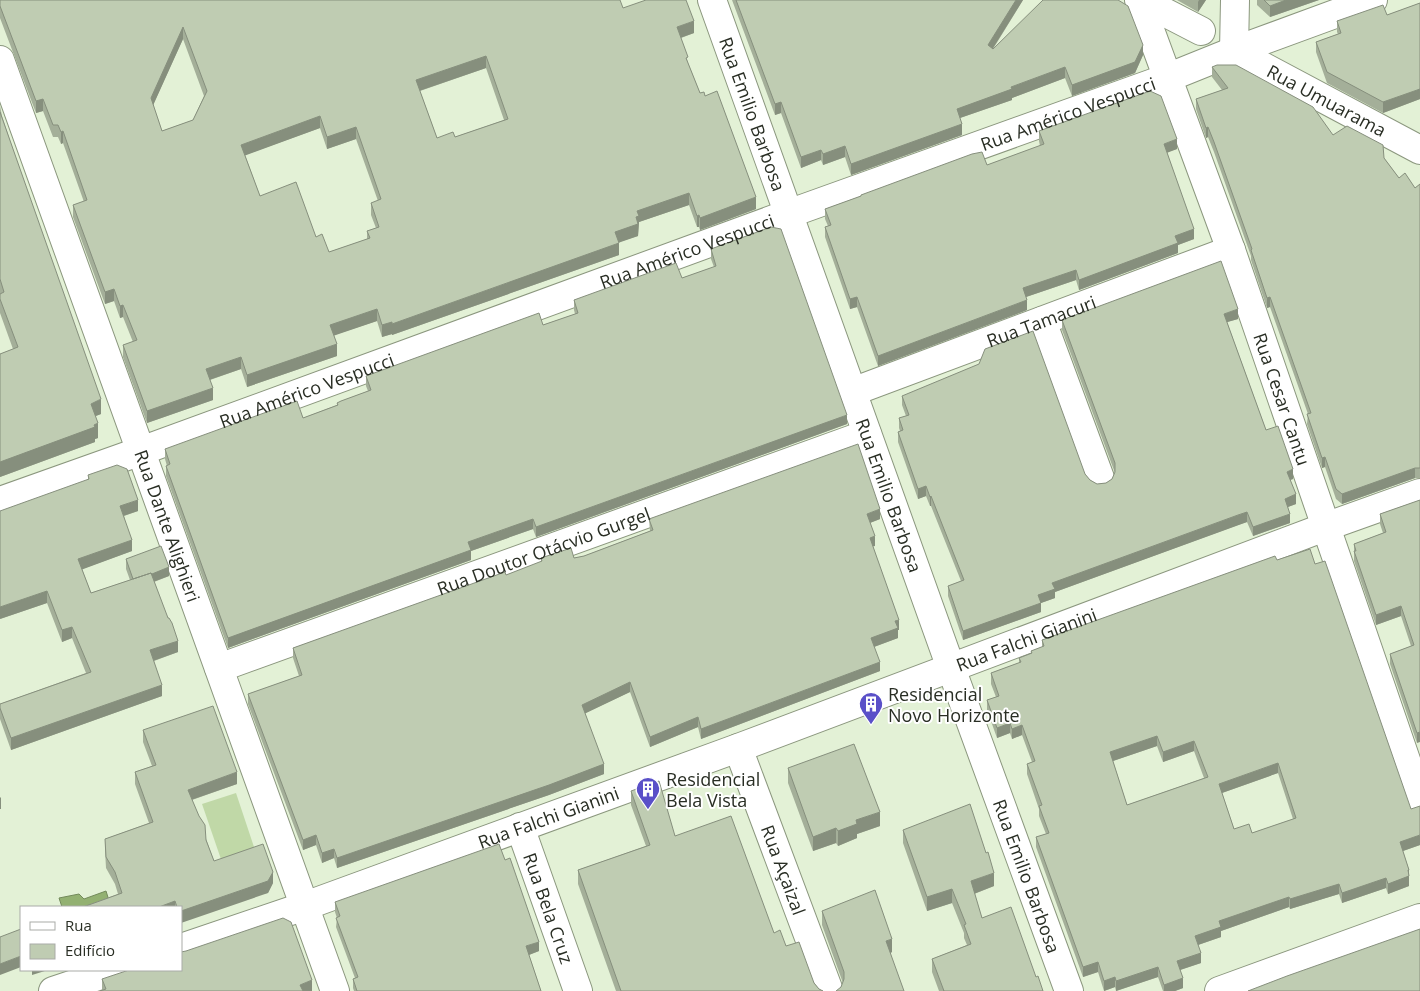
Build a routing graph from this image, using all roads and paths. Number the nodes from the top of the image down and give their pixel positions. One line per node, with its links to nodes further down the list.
1 (712, 0): 10 (street, Rua Emilio Barbosa)
2 (1140, 0): 5 (street); 8 (street, Rua Cesar Cantu)
3 (1235, 0): 6 (street)
4 (1373, 0): 6 (street, Rua Américo Vespucci)
5 (1201, 31)
6 (1234, 51): 8 (street, Rua Américo Vespucci); 9 (street, Rua Umuarama)
7 (0, 60): 15 (street, Rua Dante Alighieri)
8 (1167, 78): 10 (street, Rua Américo Vespucci); 11 (street, Rua Cesar Cantu)
9 (1420, 150)
10 (788, 214): 13 (street, Rua Emilio Barbosa); 15 (street, Rua Américo Vespucci)
11 (1231, 250): 12 (street, Rua Tamacuri); 19 (street, Rua Cesar Cantu)
12 (1042, 321): 13 (street, Rua Tamacuri); 16 (street)
13 (852, 392): 14 (street, Rua Emilio Barbosa)
14 (867, 434): 20 (street, Rua Doutor Otácvio Gurgel); 21 (street, Rua Emilio Barbosa)
15 (141, 451): 18 (street, Rua Américo Vespucci); 20 (street, Rua Dante Alighieri)
16 (1100, 478)
17 (1420, 493): 19 (street, Rua Falchi Gianini)
18 (0, 501)
19 (1325, 527): 21 (street, Rua Falchi Gianini); 23 (street, Rua Cesar Cantu)
20 (219, 668): 25 (street, Rua Dante Alighieri)
21 (951, 668): 22 (street, Rua Falchi Gianini); 34 (street, Rua Emilio Barbosa)
22 (738, 748): 24 (street, Rua Falchi Gianini); 33 (street, Rua Açaizal)
23 (1420, 801)
24 (520, 827): 25 (street, Rua Falchi Gianini); 32 (street, Rua Bela Cruz)
25 (306, 906): 27 (street, Rua Falchi Gianini); 31 (street, Rua Dante Alighieri)
26 (1420, 918): 29 (street)
27 (182, 948)
28 (113, 971): 30 (street)
29 (1274, 982): 35 (street)
30 (62, 990)
31 (335, 991)
32 (578, 991)
33 (829, 991)
34 (1069, 991)
35 (1219, 991)

